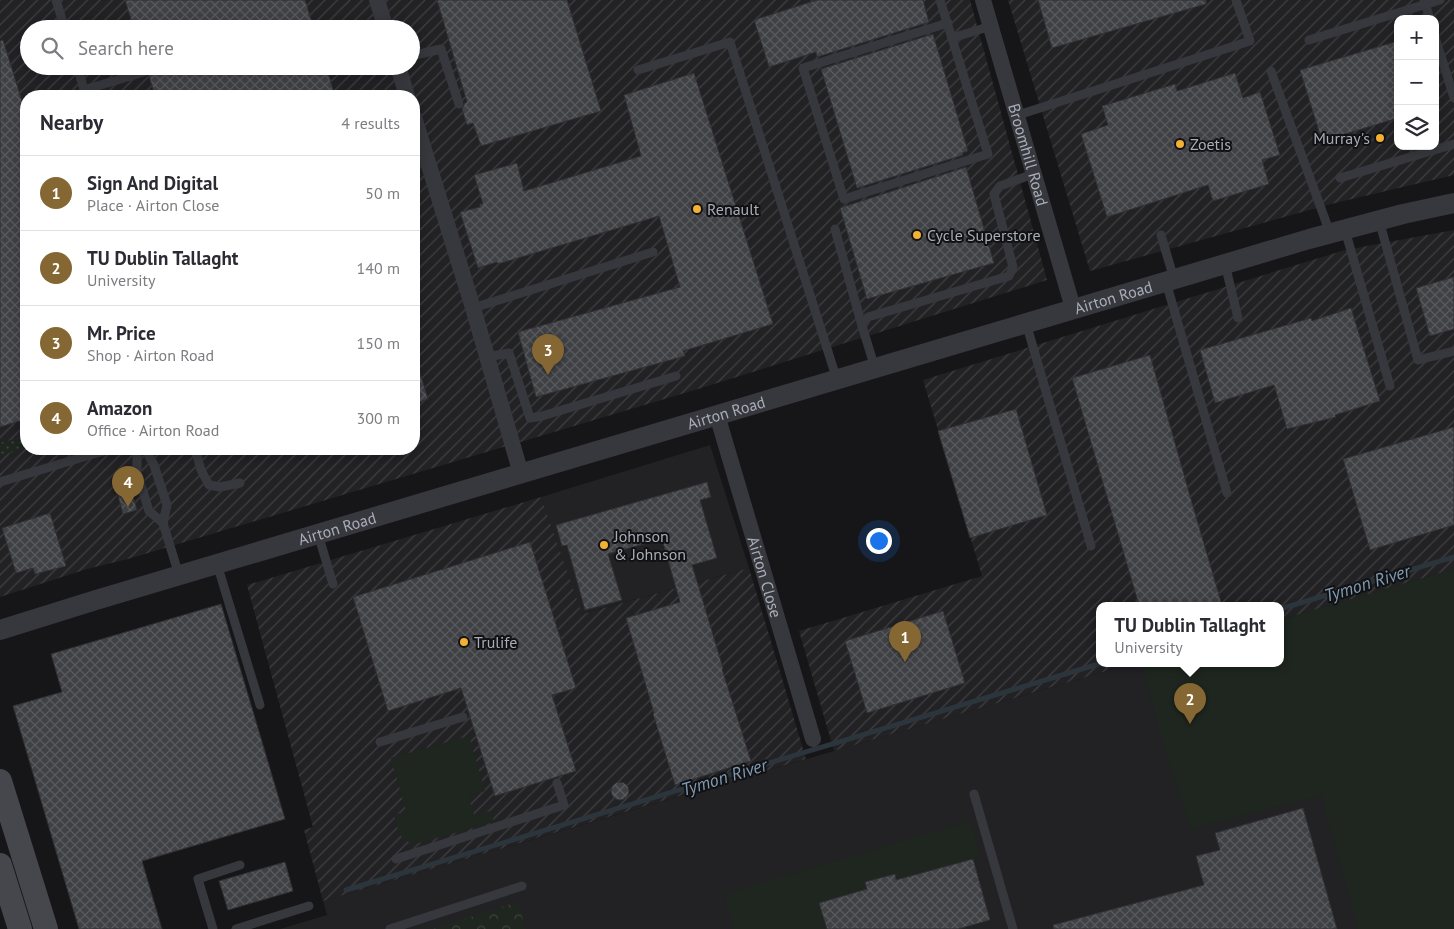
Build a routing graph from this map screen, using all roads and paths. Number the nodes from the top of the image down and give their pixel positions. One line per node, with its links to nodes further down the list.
1 (56, 0): 9 (lane)
2 (377, 0): 10 (street)
3 (940, 0): 11 (lane)
4 (984, 0): 12 (street, Broomhill Road)
5 (1236, 0): 27 (lane)
6 (1440, 0): 7 (lane)
7 (1424, 2): 8 (lane); 14 (lane)
8 (1429, 15)
9 (63, 20)
10 (383, 20)
11 (948, 23): 13 (lane); 13 (lane)
12 (991, 26): 13 (lane); 27 (street, Broomhill Road)
13 (952, 38)
14 (1309, 40)
15 (1439, 50): 25 (lane)
16 (420, 54): 26 (lane)
17 (638, 70): 49 (lane)
18 (1271, 71): 35 (lane)
19 (80, 75): 22 (lane)
20 (136, 75): 23 (lane)
21 (401, 75): 24 (street)
22 (84, 90)
23 (93, 90)
24 (405, 90)
25 (1454, 98)
26 (459, 104)
27 (1018, 115): 30 (street, Broomhill Road)
28 (420, 136): 40 (street)
29 (1454, 144): 31 (lane)
30 (1033, 174): 41 (street, Broomhill Road); 44 (lane)
31 (1340, 178)
32 (1454, 203): 33 (street, Airton Road)
33 (1379, 220): 35 (street, Airton Road); 45 (lane)
34 (835, 229): 44 (lane)
35 (1337, 231): 38 (street, Airton Road); 50 (lane)
36 (1161, 235): 39 (lane)
37 (652, 252): 40 (lane)
38 (1225, 264): 39 (street, Airton Road); 42 (lane)
39 (1170, 280): 41 (street, Airton Road); 59 (lane)
40 (473, 308): 46 (street)
41 (1073, 308): 43 (street, Airton Road)
42 (1238, 318)
43 (1026, 323): 47 (street, Airton Road); 62 (lane)
44 (862, 326): 47 (lane)
45 (1454, 351)
46 (488, 357): 48 (lane); 56 (street)
47 (875, 368): 49 (street, Airton Road)
48 (676, 376)
49 (837, 380): 51 (street, Airton Road)
50 (1390, 386)
51 (717, 415): 56 (street, Airton Road); 69 (street, Airton Close)
52 (90, 455): 57 (lane)
53 (137, 455): 60 (lane)
54 (148, 455): 60 (lane)
55 (196, 455): 58 (lane)
56 (521, 474): 61 (street, Airton Road)
57 (0, 482)
58 (240, 483)
59 (1228, 493)
60 (163, 523): 64 (lane)
61 (318, 534): 63 (street, Airton Road); 65 (lane)
62 (1091, 546)
63 (217, 564): 64 (street, Airton Road); 67 (lane)
64 (179, 575): 66 (street, Airton Road)
65 (333, 584)
66 (0, 630)
67 (260, 705)
68 (463, 717): 70 (lane)
69 (813, 739)
70 (380, 742)
71 (0, 781): 80 (main road)
72 (557, 783): 74 (lane)
73 (974, 794): 84 (lane)
74 (396, 859)
75 (0, 864): 79 (main road)
76 (240, 865): 81 (lane)
77 (522, 886): 83 (lane)
78 (309, 906): 82 (lane)
79 (20, 929)
80 (46, 929)
81 (213, 929)
82 (236, 929)
83 (390, 929)
84 (1013, 929)

